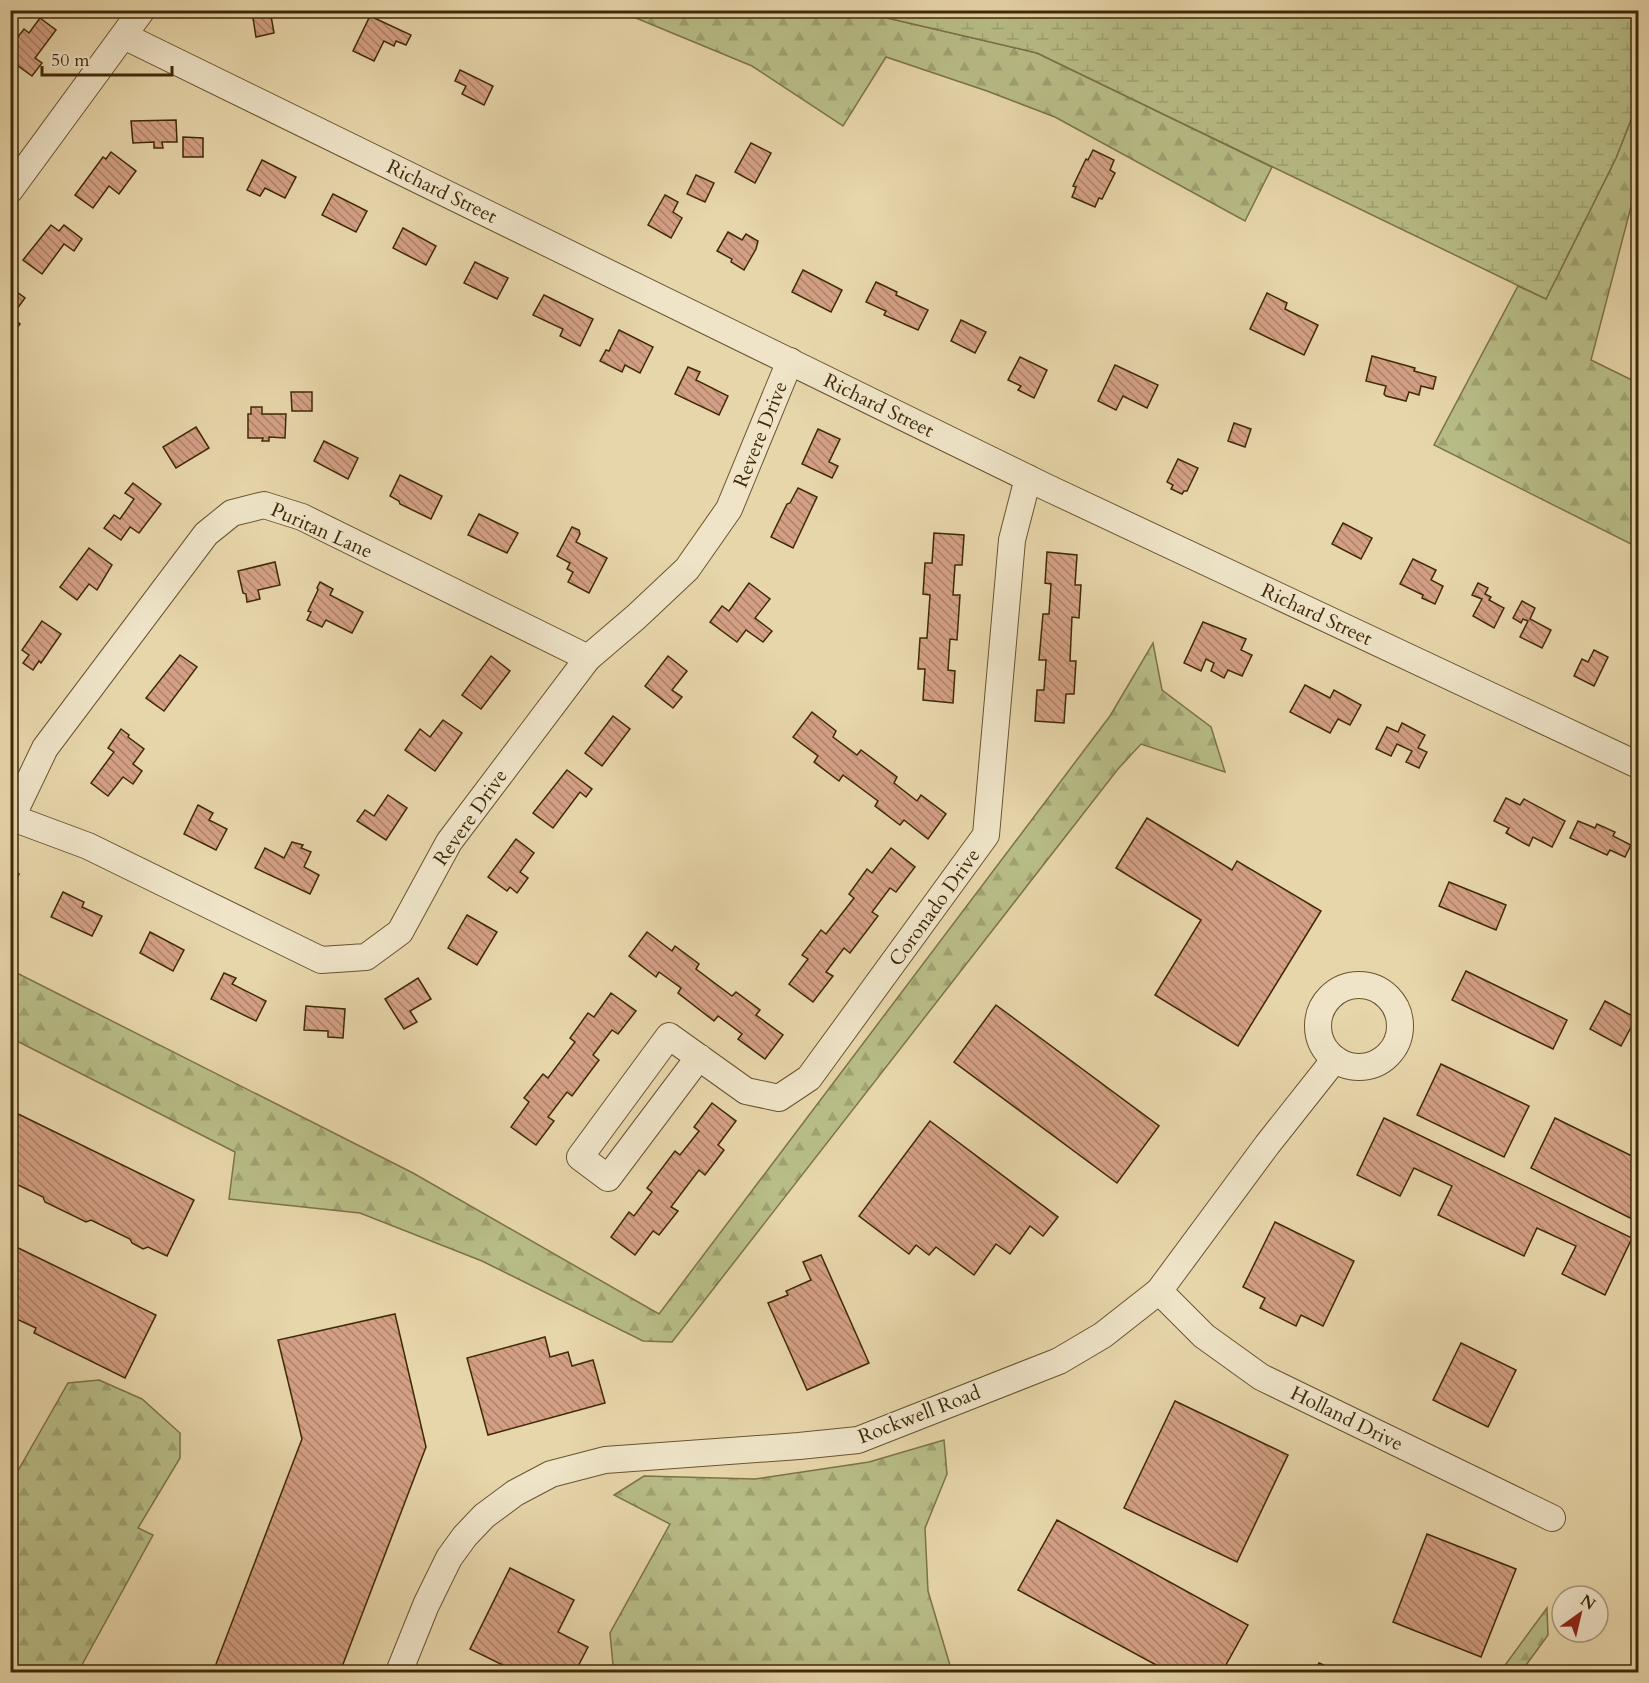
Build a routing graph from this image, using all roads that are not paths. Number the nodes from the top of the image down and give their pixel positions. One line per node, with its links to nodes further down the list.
1 (142, 10): 2 (street)
2 (124, 36): 3 (street); 4 (street, Richard Street)
3 (10, 190)
4 (790, 361): 5 (street, Richard Street); 6 (street, Revere Drive)
5 (1028, 478): 7 (street, Richard Street); 9 (street, Coronado Drive)
6 (588, 658): 8 (street, Revere Drive); 8 (street, Puritan Lane)
7 (1638, 765)
8 (11, 817)
9 (699, 1057): 9 (street, Coronado Drive)
10 (1335, 1059): 11 (street, Rockwell Road)
11 (1159, 1291): 12 (street, Holland Drive); 13 (street, Rockwell Road)
12 (1552, 1518)
13 (399, 1672)

